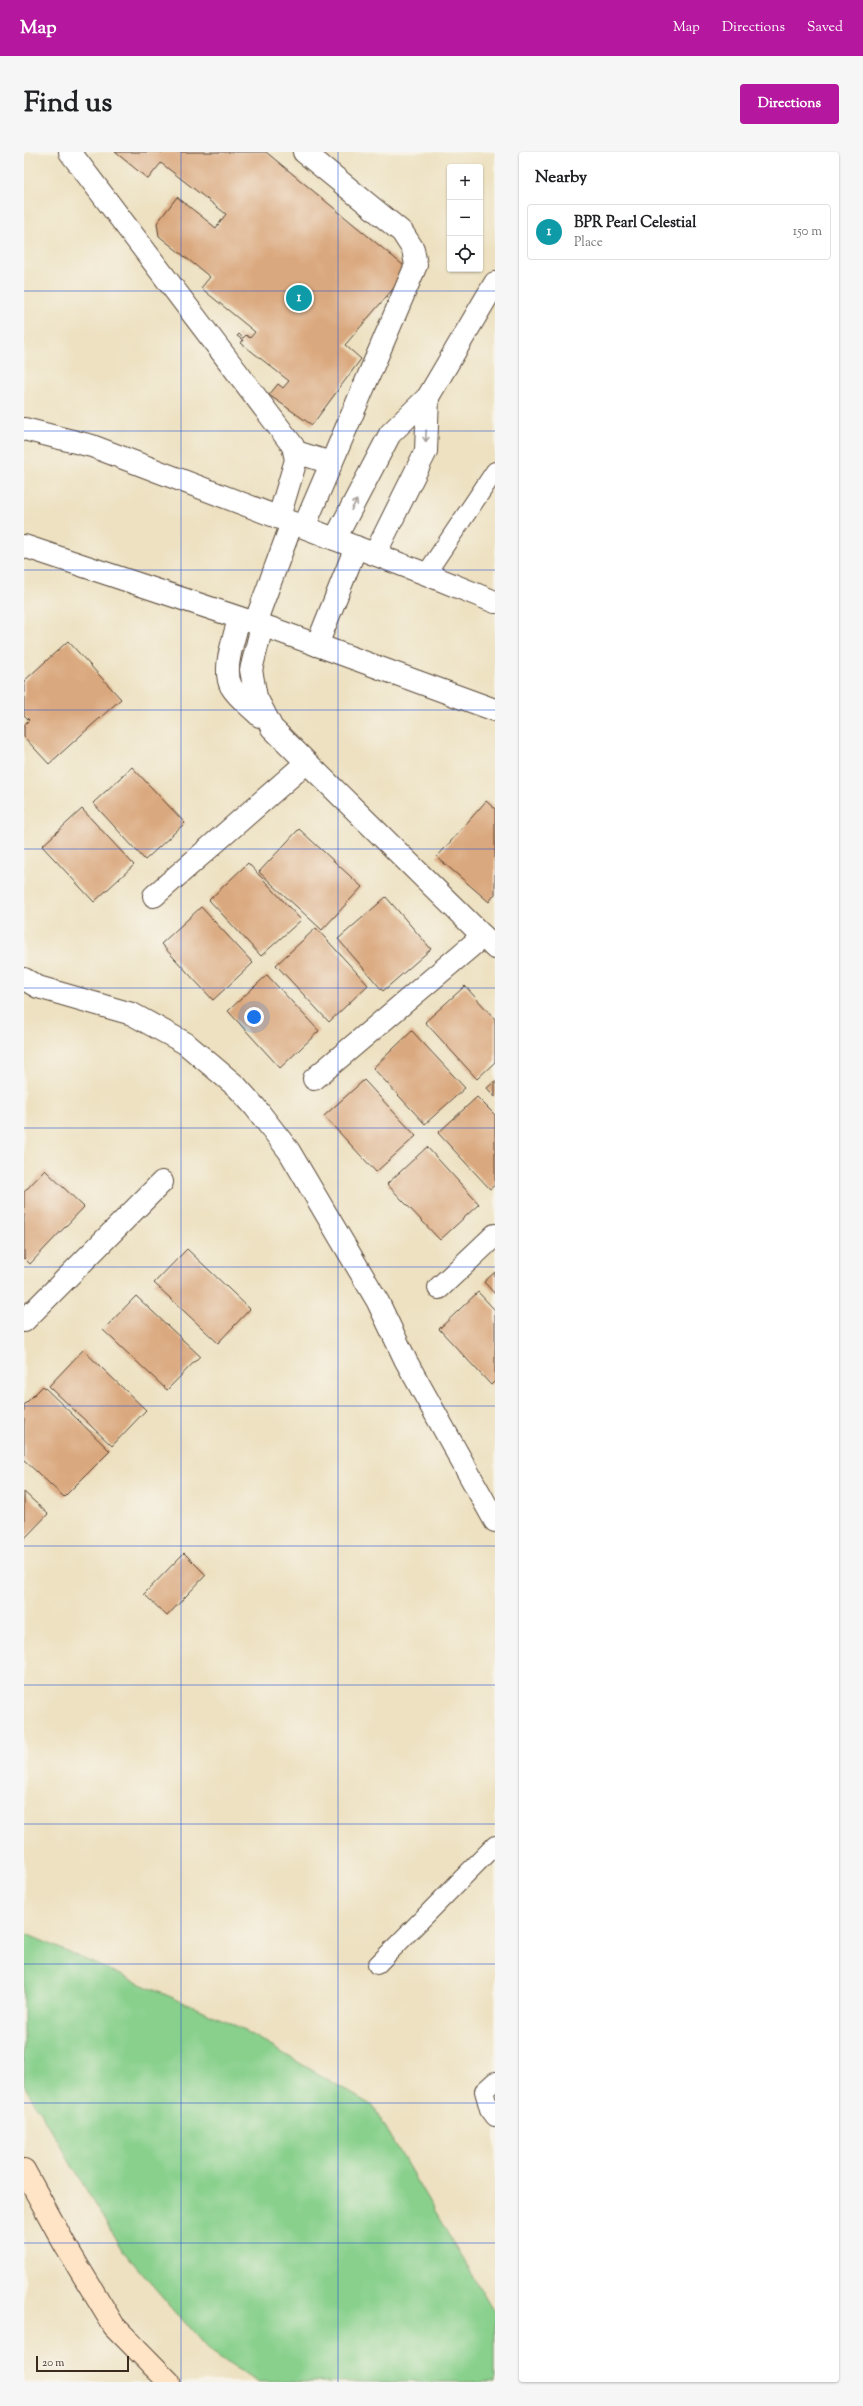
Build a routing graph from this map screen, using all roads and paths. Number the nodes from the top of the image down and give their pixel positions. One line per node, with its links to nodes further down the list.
1 (70, 152): 6 (street)
2 (304, 152): 7 (street)
3 (495, 283): 4 (street)
4 (428, 397): 10 (street, one-way to 4); 12 (street, one-way to 12)
5 (24, 429): 9 (street)
6 (296, 452): 7 (street); 9 (street)
7 (331, 463): 9 (street)
8 (495, 471): 13 (lane)
9 (292, 522): 10 (street); 15 (street)
10 (335, 539): 12 (street)
11 (24, 546): 15 (street)
12 (365, 550): 13 (street); 16 (street)
13 (426, 574): 14 (street)
14 (495, 602)
15 (252, 622): 16 (street); 18 (street)
16 (317, 645): 17 (street)
17 (495, 710)
18 (306, 763): 19 (street); 20 (street)
19 (154, 896)
20 (489, 942): 22 (street)
21 (24, 979): 27 (street)
22 (314, 1079)
23 (162, 1182): 26 (street)
24 (495, 1235): 25 (street)
25 (439, 1288)
26 (28, 1310)
27 (495, 1521)
28 (495, 1845): 29 (lane)
29 (377, 1964)
30 (495, 2081): 31 (lane)
31 (495, 2117)
32 (24, 2170): 33 (street)
33 (169, 2382)

